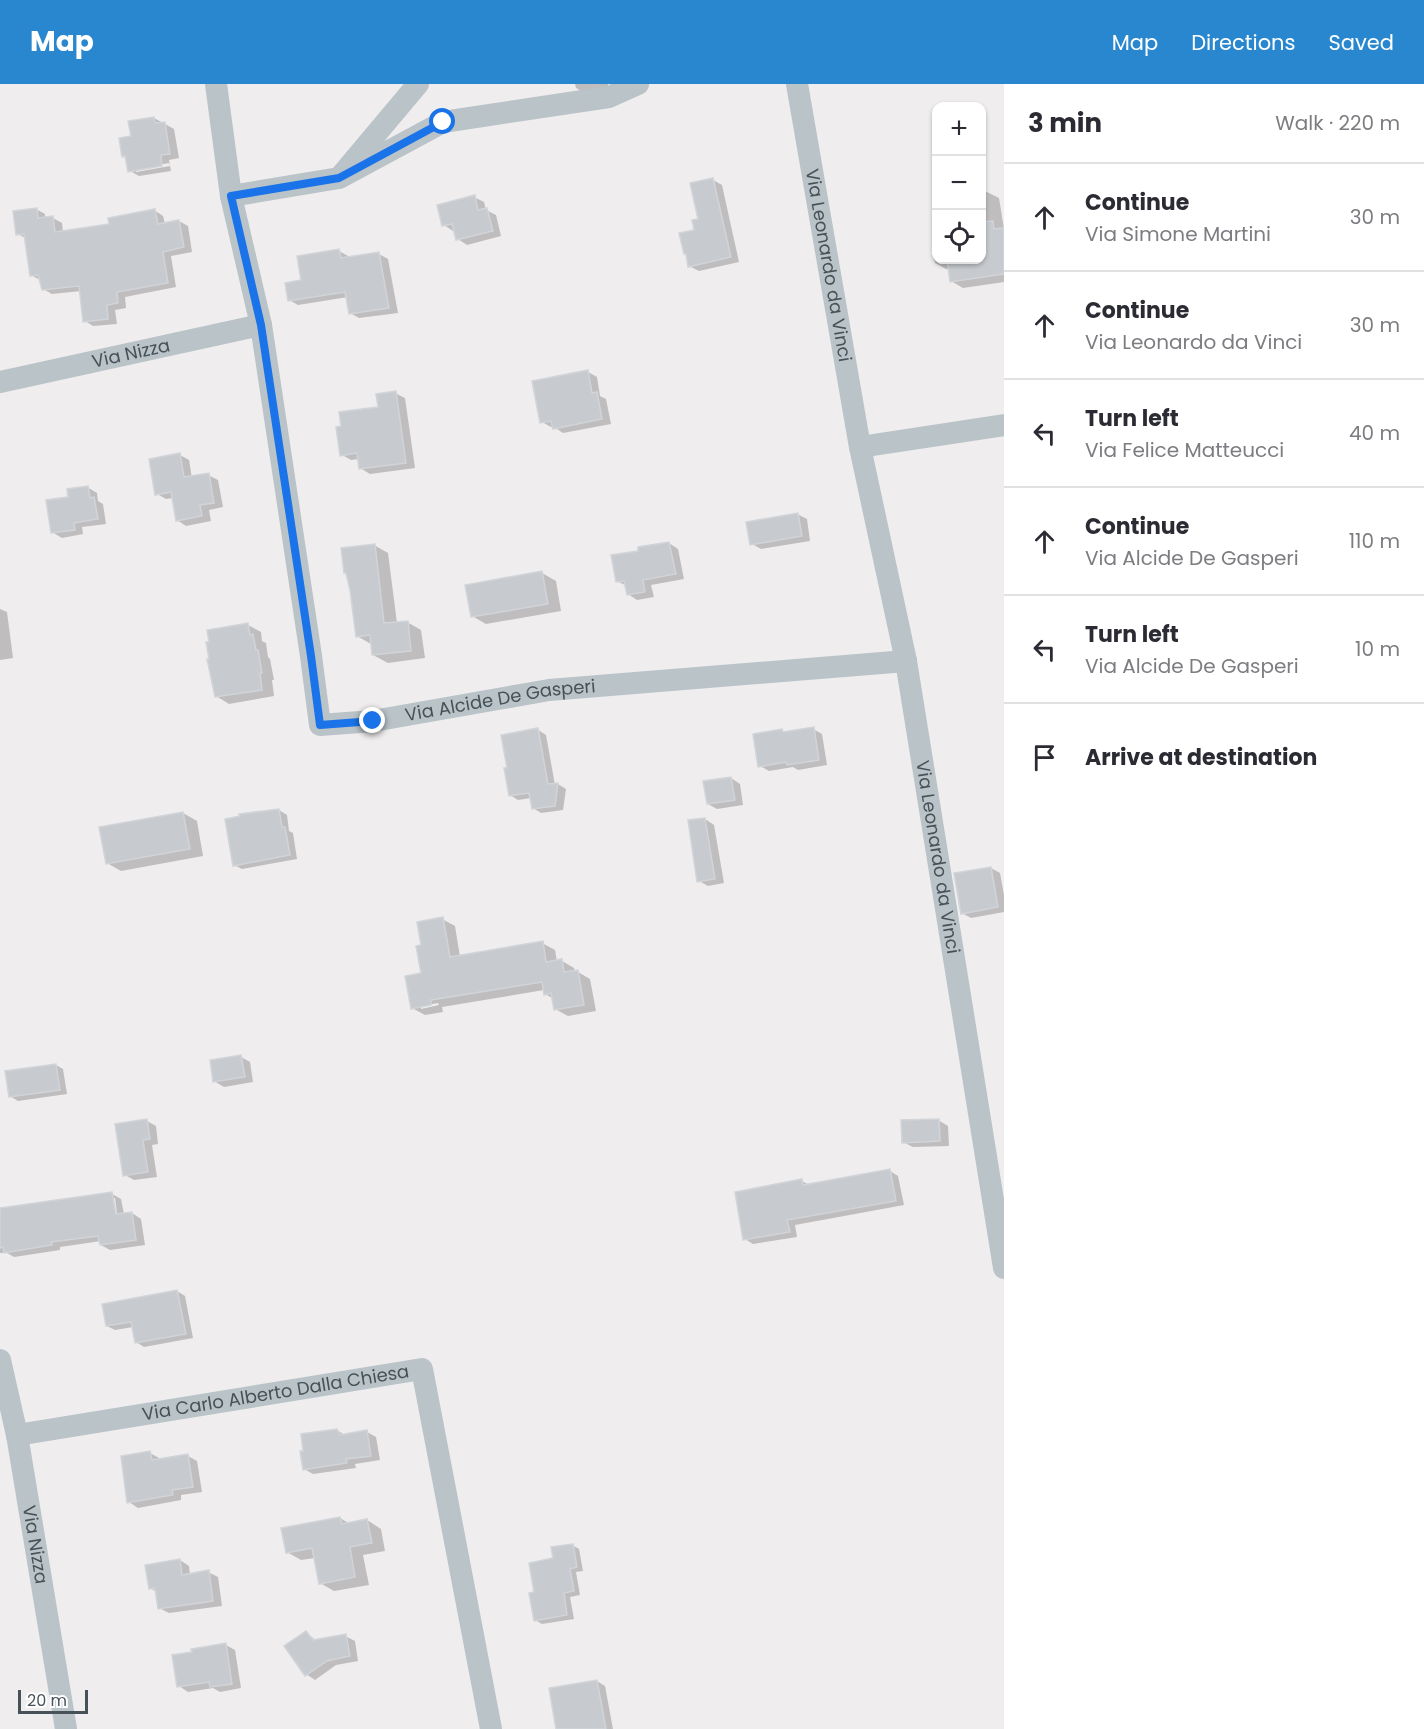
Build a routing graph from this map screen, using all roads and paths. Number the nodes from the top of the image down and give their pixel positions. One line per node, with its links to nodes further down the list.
1 (216, 84): 6 (street)
2 (418, 84): 5 (street)
3 (638, 84): 5 (street)
4 (797, 84): 10 (street, Via Leonardo da Vinci)
5 (339, 178): 6 (street)
6 (231, 196): 7 (street)
7 (261, 325): 8 (street, Via Nizza); 11 (street, Via Alcide De Gasperi)
8 (0, 382)
9 (1004, 425): 10 (street)
10 (860, 447): 11 (street, Via Leonardo da Vinci)
11 (906, 661): 12 (street, Via Leonardo da Vinci)
12 (1004, 1268)
13 (0, 1360): 14 (street, Via Nizza)
14 (17, 1435): 15 (street, Via Nizza); 16 (street, Via Carlo Alberto Dalla Chiesa)
15 (66, 1729)
16 (491, 1729)

